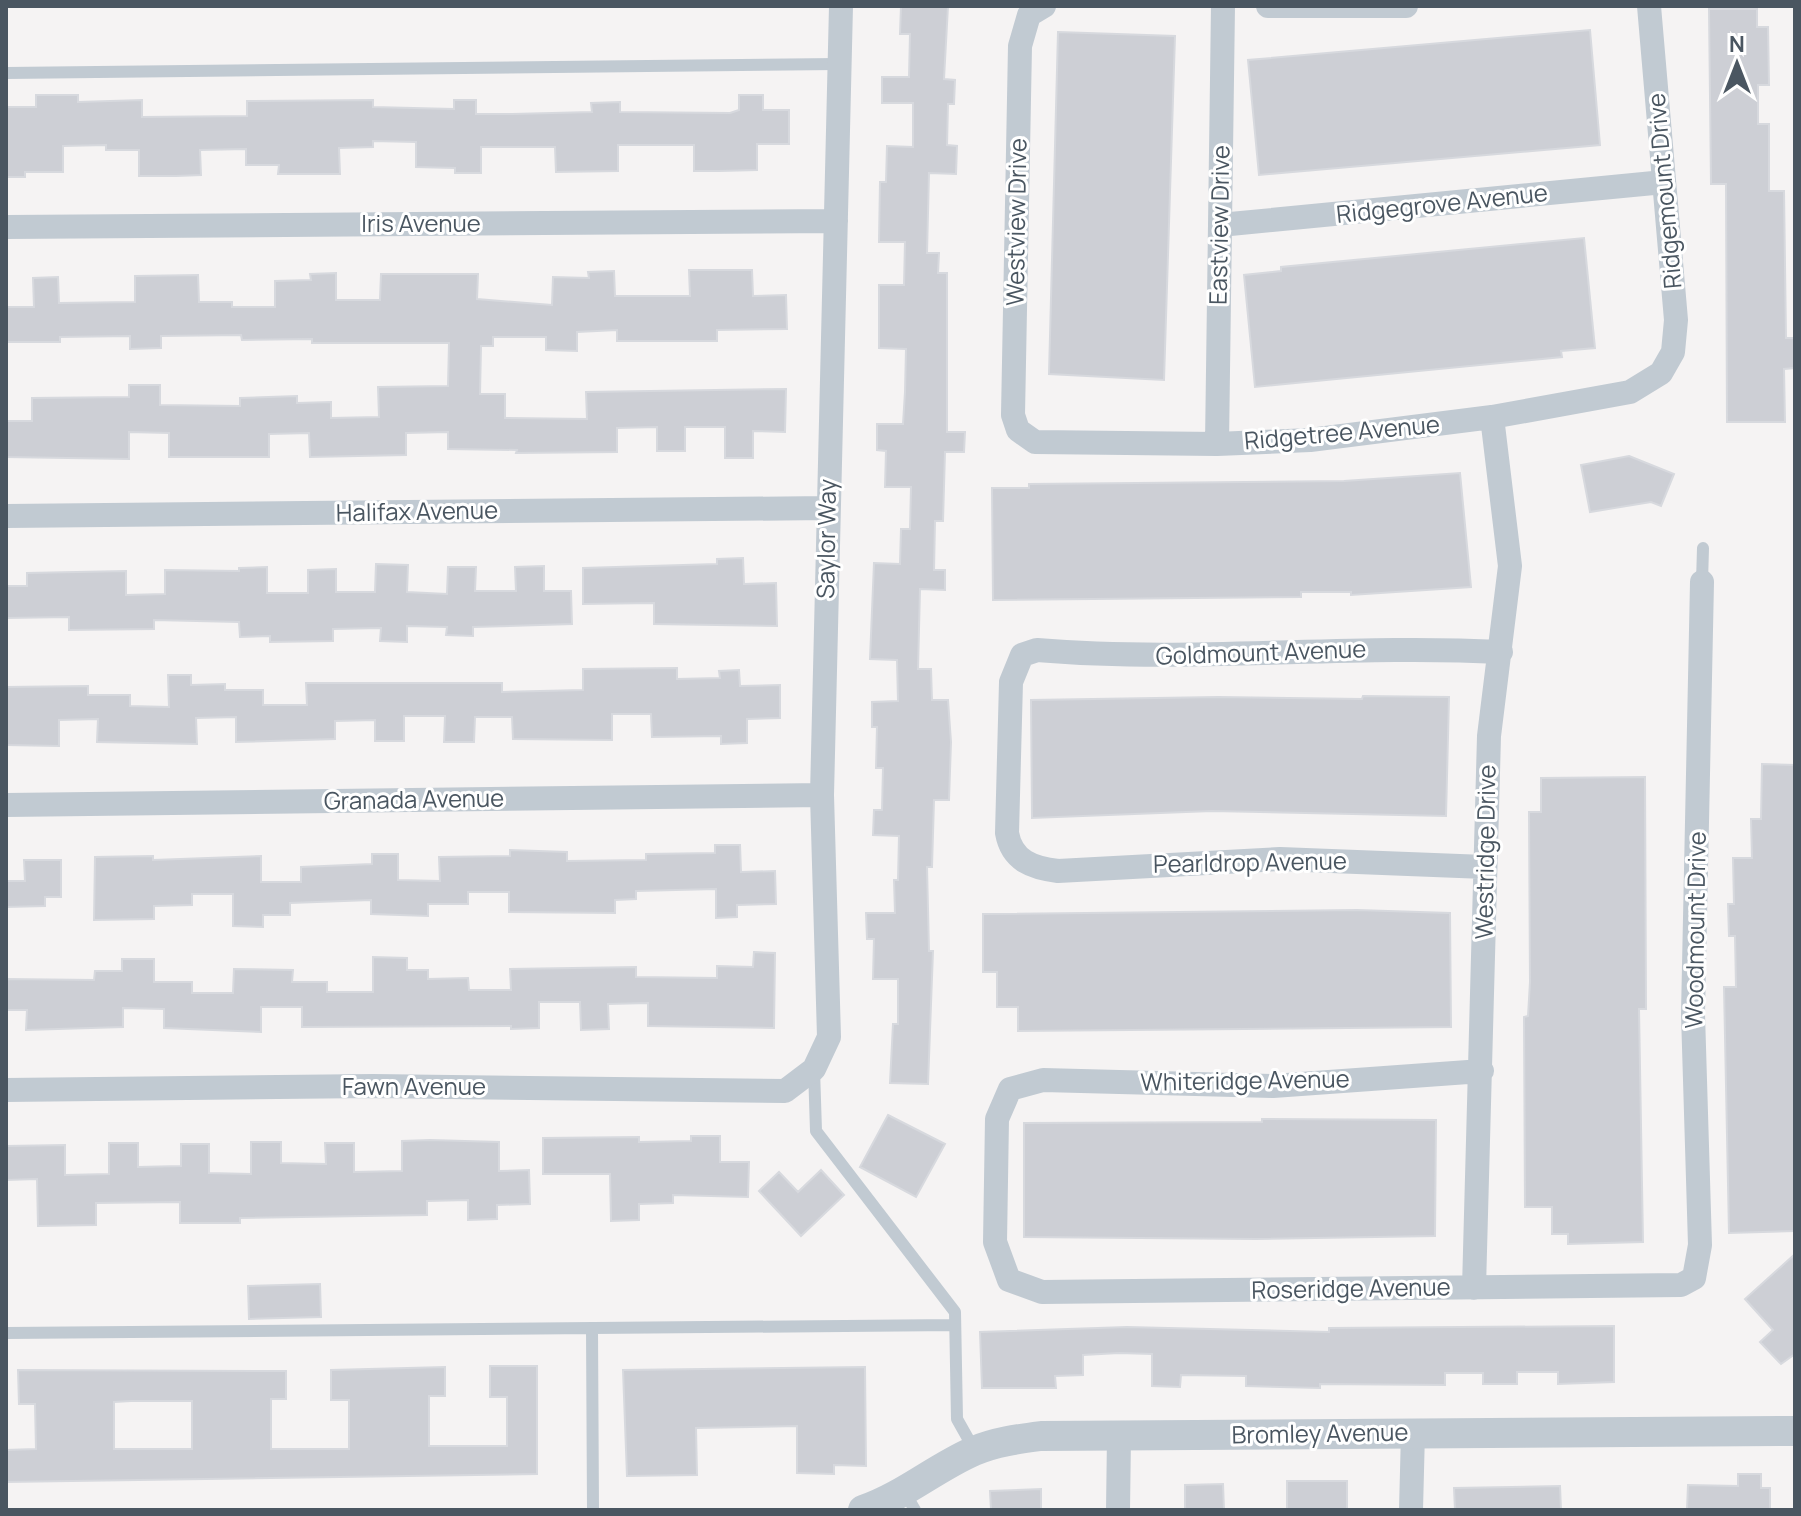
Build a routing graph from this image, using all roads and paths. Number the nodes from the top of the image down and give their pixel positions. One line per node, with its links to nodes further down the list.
1 (841, 6): 7 (street, Saylor Way)
2 (1223, 6): 11 (street, Eastview Drive)
3 (1268, 6): 4 (street)
4 (1406, 6)
5 (1649, 6): 9 (street, Ridgemount Drive)
6 (1037, 11): 15 (street, Westview Drive)
7 (838, 64): 8 (lane); 10 (street, Saylor Way)
8 (6, 73)
9 (1664, 182): 11 (street, Ridgegrove Avenue); 13 (street, Ridgemount Drive)
10 (836, 221): 12 (street, Iris Avenue); 17 (street, Saylor Way)
11 (1220, 225): 16 (street, Eastview Drive)
12 (6, 227)
13 (1661, 373): 14 (street, Ridgetree Avenue)
14 (1492, 417): 16 (street, Ridgetree Avenue); 21 (street, Westridge Drive)
15 (1018, 430): 16 (street, Ridgetree Avenue)
16 (1217, 444)
17 (827, 508): 18 (street, Halifax Avenue); 22 (street, Saylor Way)
18 (6, 516)
19 (1703, 548): 20 (lane)
20 (1702, 582): 29 (street, Woodmount Drive)
21 (1501, 652): 24 (street, Goldmount Avenue); 25 (street, Westridge Drive)
22 (822, 795): 23 (street, Granada Avenue); 26 (street, Saylor Way)
23 (6, 805)
24 (1018, 857): 25 (street, Pearldrop Avenue)
25 (1485, 867): 27 (street, Westridge Drive)
26 (814, 1069): 28 (street, Fawn Avenue); 32 (lane)
27 (1482, 1071): 30 (street, Whiteridge Avenue); 31 (street, Westridge Drive)
28 (6, 1090)
29 (1694, 1278): 31 (street, Roseridge Avenue)
30 (1009, 1280): 31 (street, Roseridge Avenue)
31 (1474, 1288)
32 (955, 1325): 33 (lane); 38 (lane)
33 (592, 1329): 34 (lane); 40 (lane)
34 (6, 1333)
35 (1795, 1431): 36 (street, Bromley Avenue)
36 (1413, 1432): 37 (street, Bromley Avenue); 43 (street)
37 (1119, 1436): 38 (street, Bromley Avenue); 42 (street)
38 (975, 1451): 39 (street, Bromley Avenue)
39 (910, 1501): 41 (street, Bromley Avenue)
40 (593, 1510)
41 (863, 1510)
42 (1118, 1510)
43 (1411, 1510)

